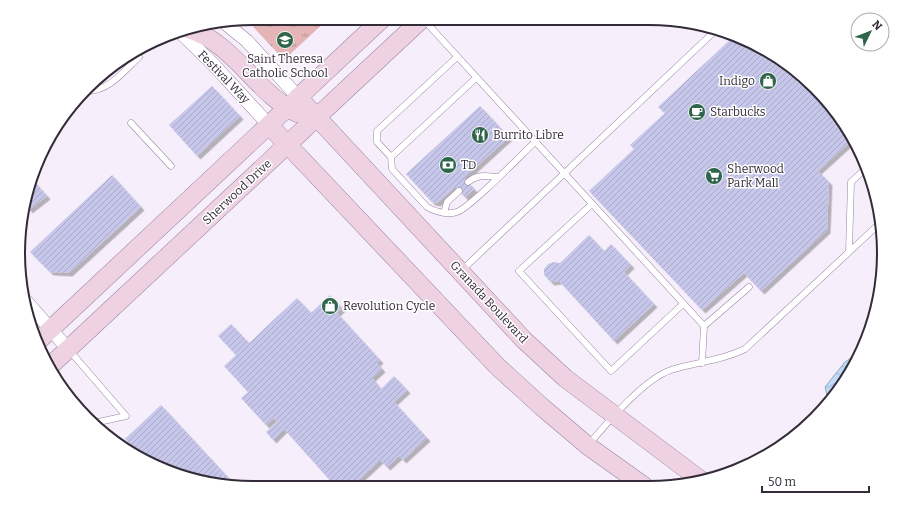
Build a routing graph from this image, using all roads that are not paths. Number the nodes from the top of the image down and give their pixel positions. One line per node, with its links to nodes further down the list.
1 (375, 25): 12 (main road)
2 (416, 25): 13 (main road, Sherwood Drive)
3 (429, 25): 9 (lane)
4 (229, 26): 12 (street)
5 (195, 33): 12 (main road, Granada Boulevard)
6 (712, 34): 21 (lane)
7 (184, 36): 15 (street, Festival Way)
8 (138, 57): 11 (lane)
9 (457, 57): 10 (lane); 18 (lane)
10 (476, 78): 16 (lane); 18 (lane)
11 (93, 91)
12 (292, 102): 13 (main road, Granada Boulevard); 15 (main road)
13 (317, 117): 17 (main road, Sherwood Drive); 29 (main road, Granada Boulevard)
14 (131, 123): 19 (lane)
15 (269, 125): 17 (main road); 34 (main road)
16 (535, 142): 21 (lane); 22 (lane)
17 (287, 145): 36 (main road, Sherwood Drive); 41 (main road)
18 (391, 157): 26 (lane)
19 (171, 166)
20 (862, 172): 28 (lane)
21 (563, 173): 25 (lane); 29 (lane)
22 (498, 177): 23 (lane); 26 (lane)
23 (468, 182)
24 (459, 191): 26 (lane)
25 (592, 204): 31 (lane); 31 (lane)
26 (444, 213)
27 (876, 227): 28 (lane)
28 (849, 251): 38 (lane)
29 (460, 272): 39 (main road, Granada Boulevard)
30 (749, 287): 33 (lane)
31 (683, 304): 33 (lane)
32 (32, 308): 34 (street)
33 (704, 326): 38 (lane)
34 (51, 330): 35 (main road); 36 (street)
35 (41, 338)
36 (68, 348): 37 (main road, Sherwood Drive); 40 (lane)
37 (54, 362)
38 (702, 363): 39 (lane)
39 (613, 415): 41 (lane); 42 (main road, Granada Boulevard)
40 (100, 422)
41 (588, 446): 43 (main road)
42 (696, 476)
43 (637, 481)

